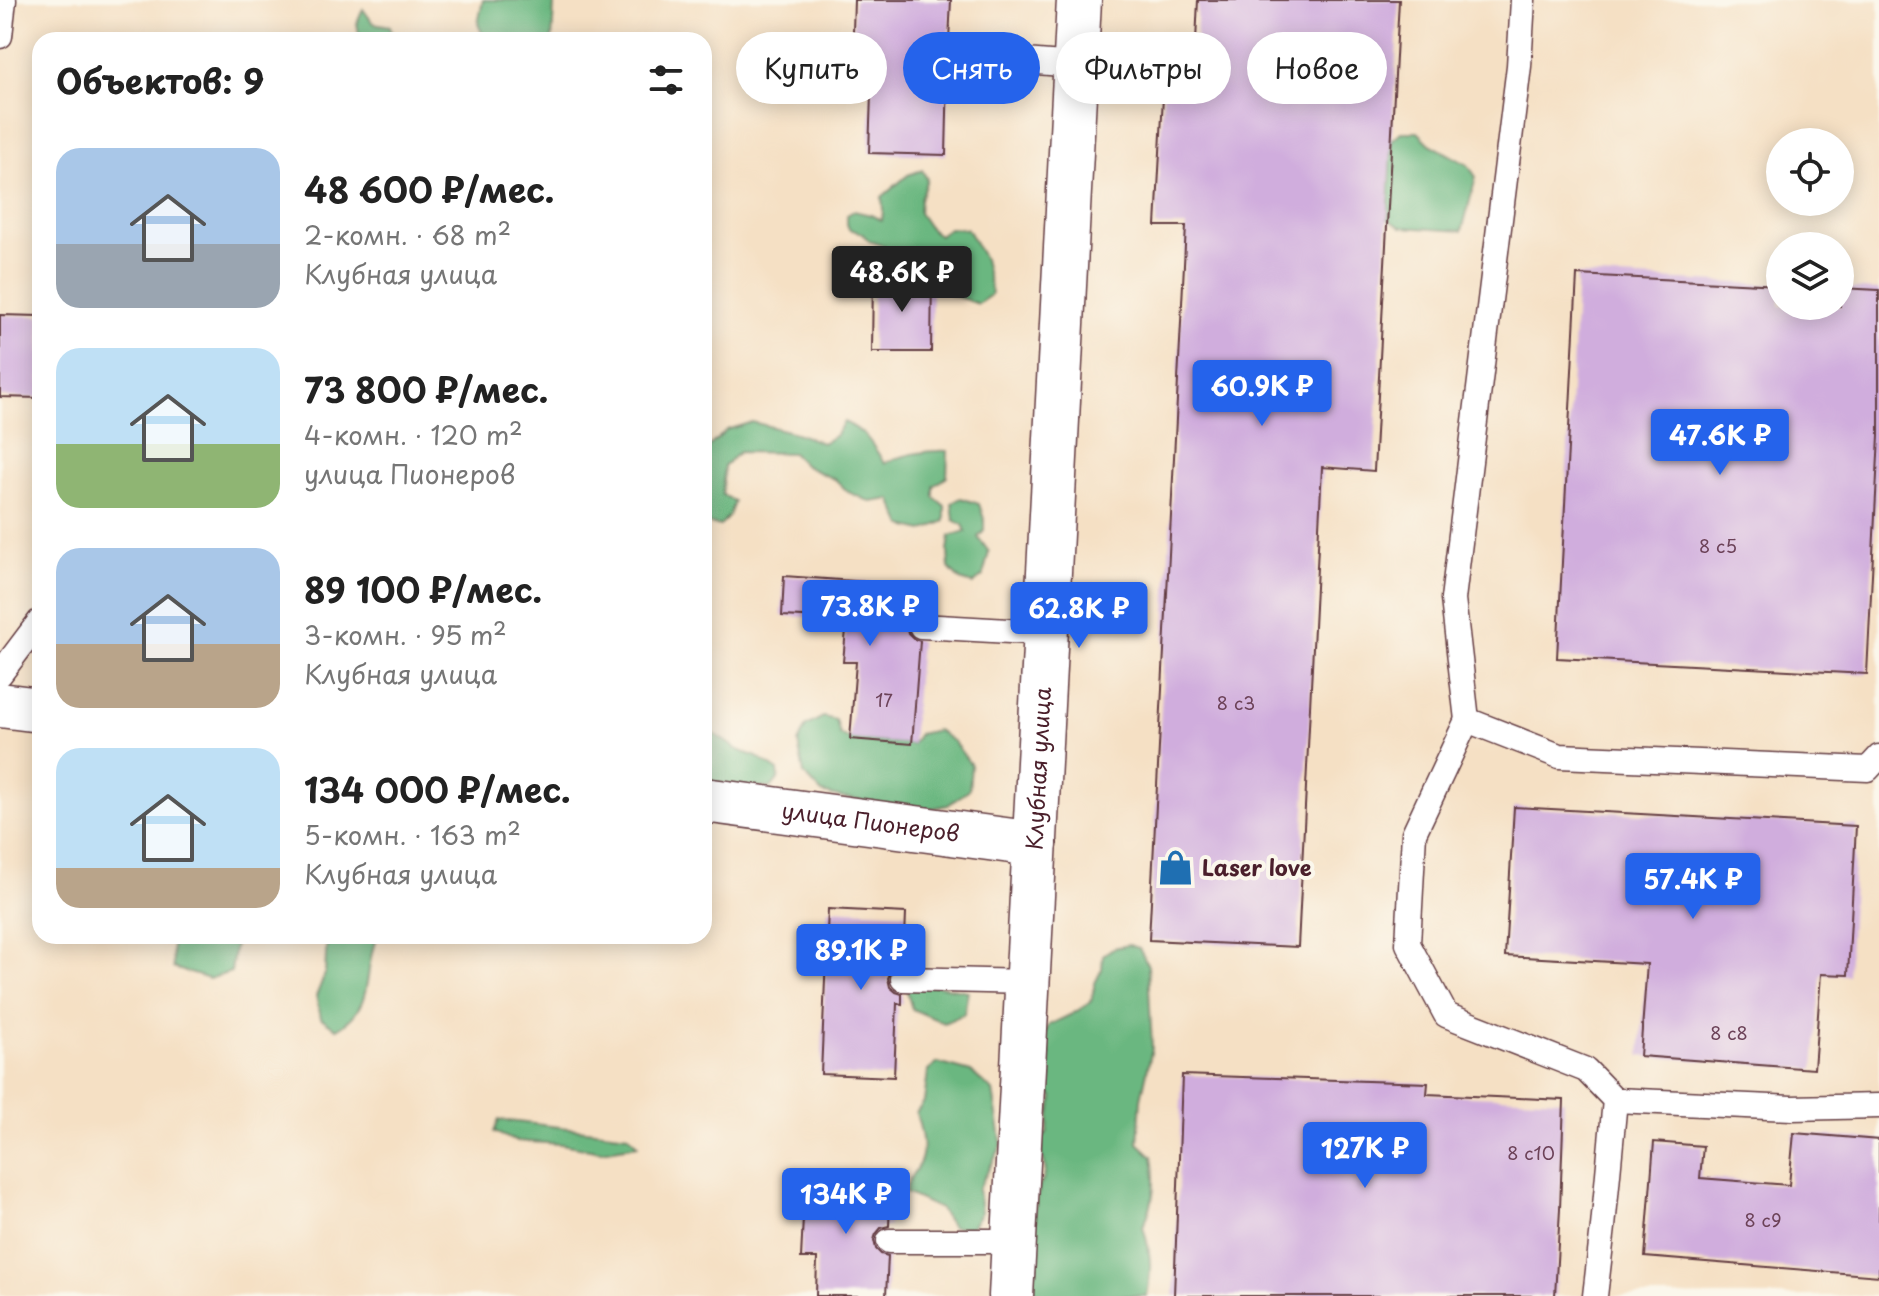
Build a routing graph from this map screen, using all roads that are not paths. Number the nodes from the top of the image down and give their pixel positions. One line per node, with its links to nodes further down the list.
1 (4, 0): 5 (lane)
2 (1079, 0): 4 (street, Клубная улица)
3 (1523, 0): 13 (lane)
4 (1077, 32)
5 (0, 36)
6 (1073, 104): 9 (street, Клубная улица)
7 (921, 626): 9 (lane)
8 (32, 632): 10 (lane)
9 (1046, 633): 16 (street, Клубная улица)
10 (0, 674)
11 (0, 705): 12 (street)
12 (32, 709)
13 (1467, 720): 14 (lane); 19 (lane)
14 (1879, 757)
15 (712, 801): 16 (street, улица Пионеров)
16 (1035, 844): 18 (street, Клубная улица)
17 (903, 979): 18 (lane)
18 (1027, 982): 22 (street, Клубная улица)
19 (1615, 1100): 20 (lane); 24 (lane)
20 (1879, 1106)
21 (889, 1241): 22 (lane)
22 (1013, 1241): 23 (street, Клубная улица)
23 (1011, 1296)
24 (1595, 1296)

